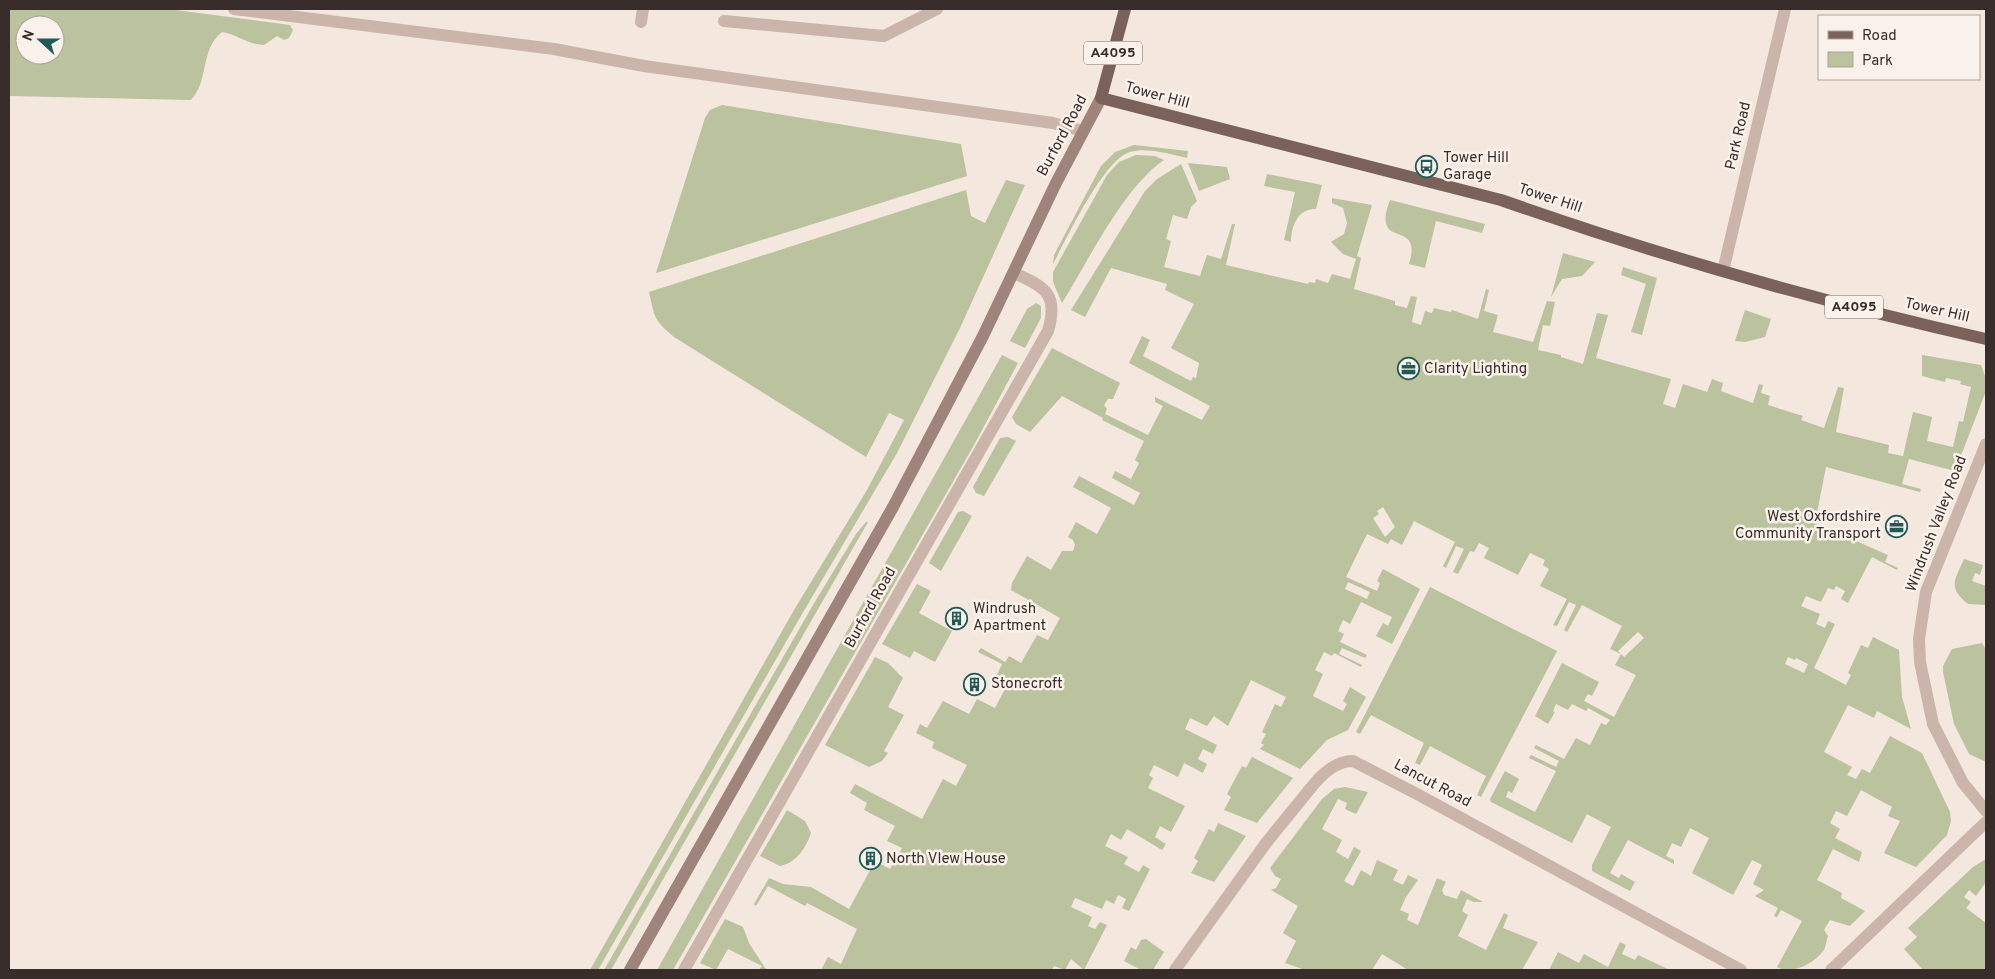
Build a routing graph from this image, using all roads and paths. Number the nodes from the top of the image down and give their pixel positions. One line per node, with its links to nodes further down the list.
1 (234, 9): 9 (street)
2 (643, 9): 7 (street)
3 (937, 9): 6 (street)
4 (1125, 9): 8 (main road, Burford Road / A4095)
5 (1785, 9): 10 (street, Park Road)
6 (724, 21)
7 (641, 22)
8 (1101, 98): 9 (main road, Burford Road); 10 (main road, Tower Hill / A4095)
9 (1083, 130): 11 (main road, Burford Road)
10 (1723, 271): 12 (main road, Tower Hill / A4095)
11 (1014, 273): 16 (main road, Burford Road); 17 (street, Burford Road)
12 (1986, 339)
13 (1986, 444): 14 (street, Windrush Valley Road)
14 (1986, 811)
15 (1986, 822): 20 (street)
16 (630, 970)
17 (684, 970)
18 (1175, 970): 19 (street, Lancut Road)
19 (1740, 970)
20 (1831, 970)

